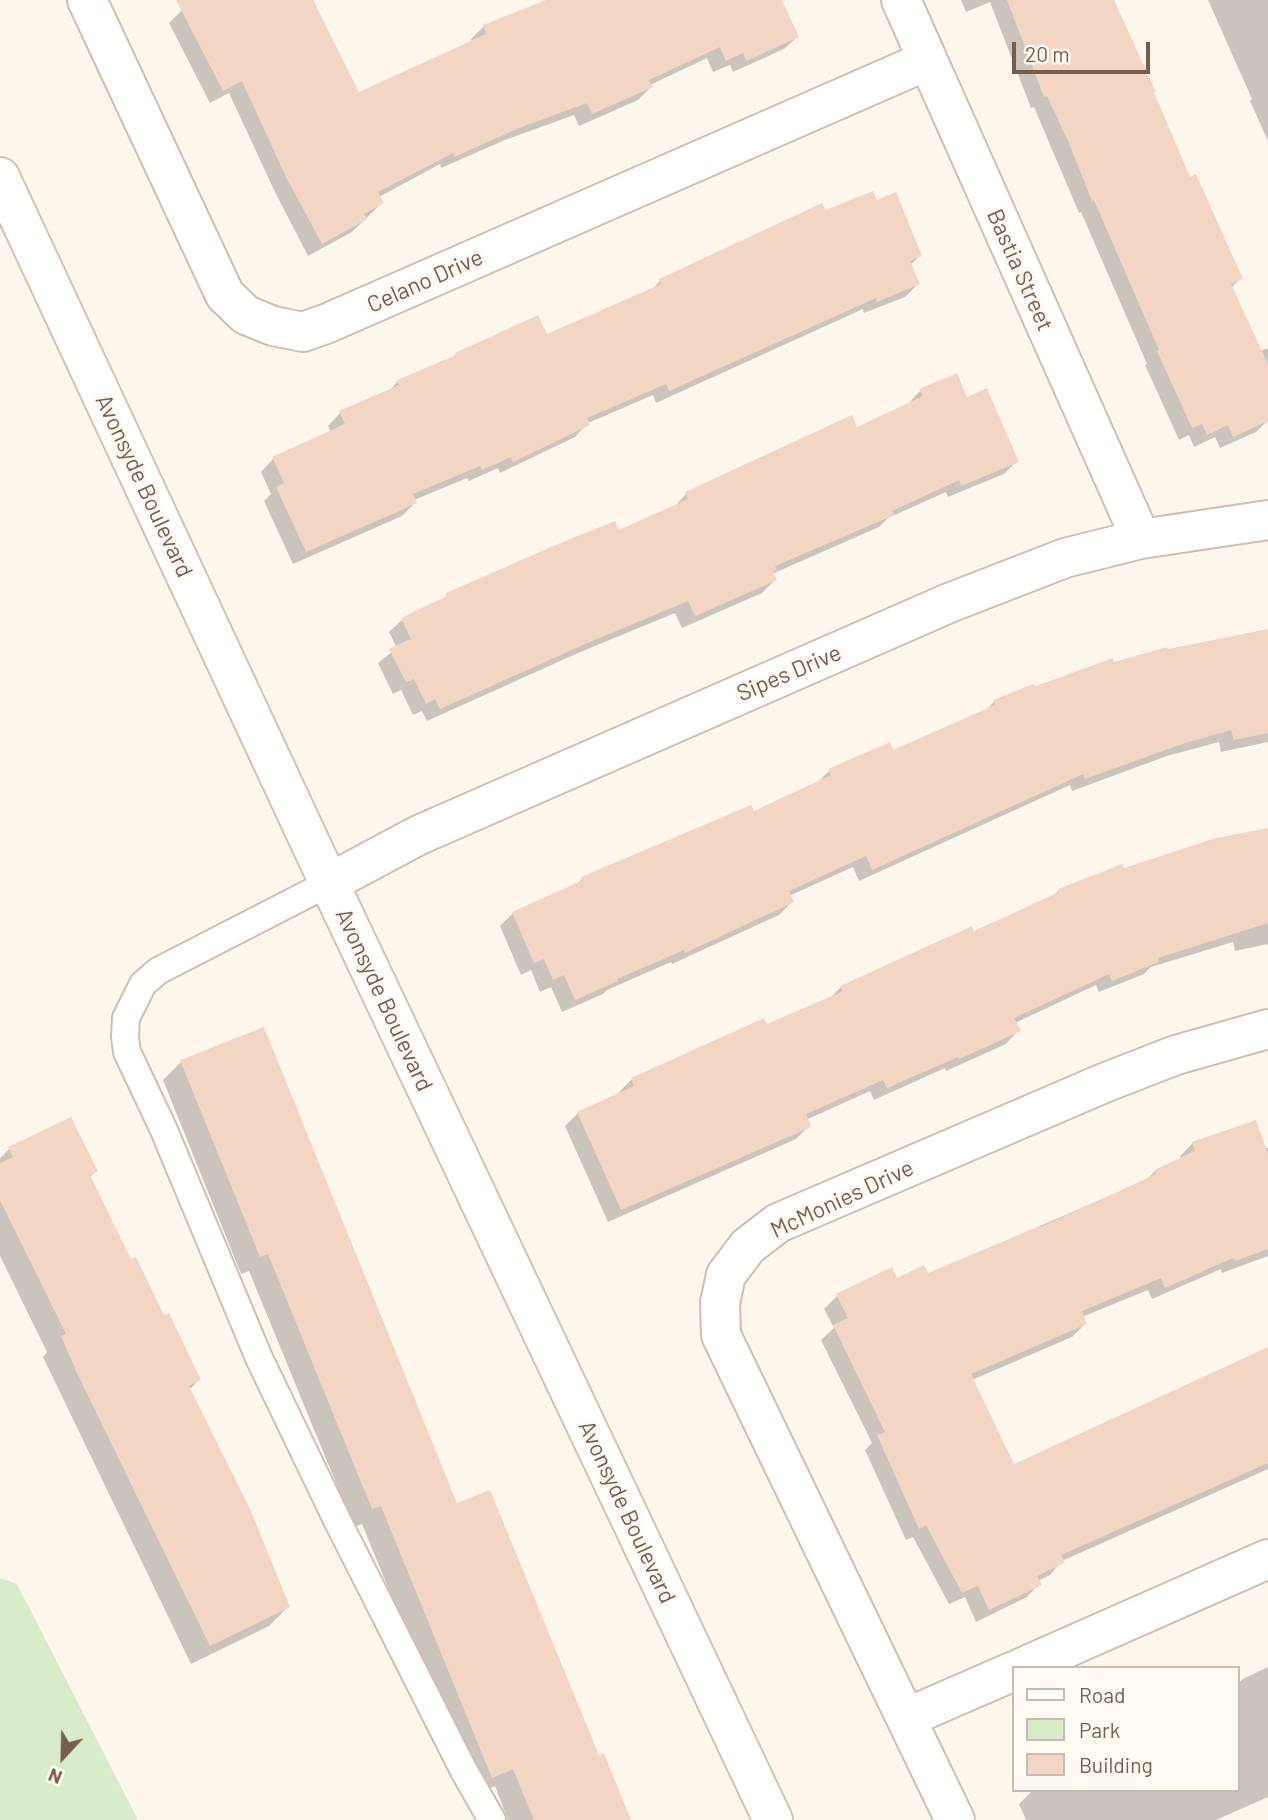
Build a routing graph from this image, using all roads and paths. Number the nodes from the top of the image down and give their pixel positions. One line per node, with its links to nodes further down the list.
1 (86, 0): 3 (street, Celano Drive)
2 (901, 0): 3 (street, Bastia Street)
3 (926, 61): 6 (street, Bastia Street)
4 (0, 177): 7 (street, Avonsyde Boulevard)
5 (1268, 520): 6 (street, Sipes Drive)
6 (1140, 539): 7 (street, Sipes Drive)
7 (329, 883): 13 (lane); 14 (street, Avonsyde Boulevard)
8 (1268, 1029): 12 (street, McMonies Drive)
9 (1268, 1559): 10 (street)
10 (1026, 1666)
11 (1012, 1672): 12 (street)
12 (906, 1718): 15 (street, McMonies Drive)
13 (492, 1820)
14 (774, 1820)
15 (955, 1820)

